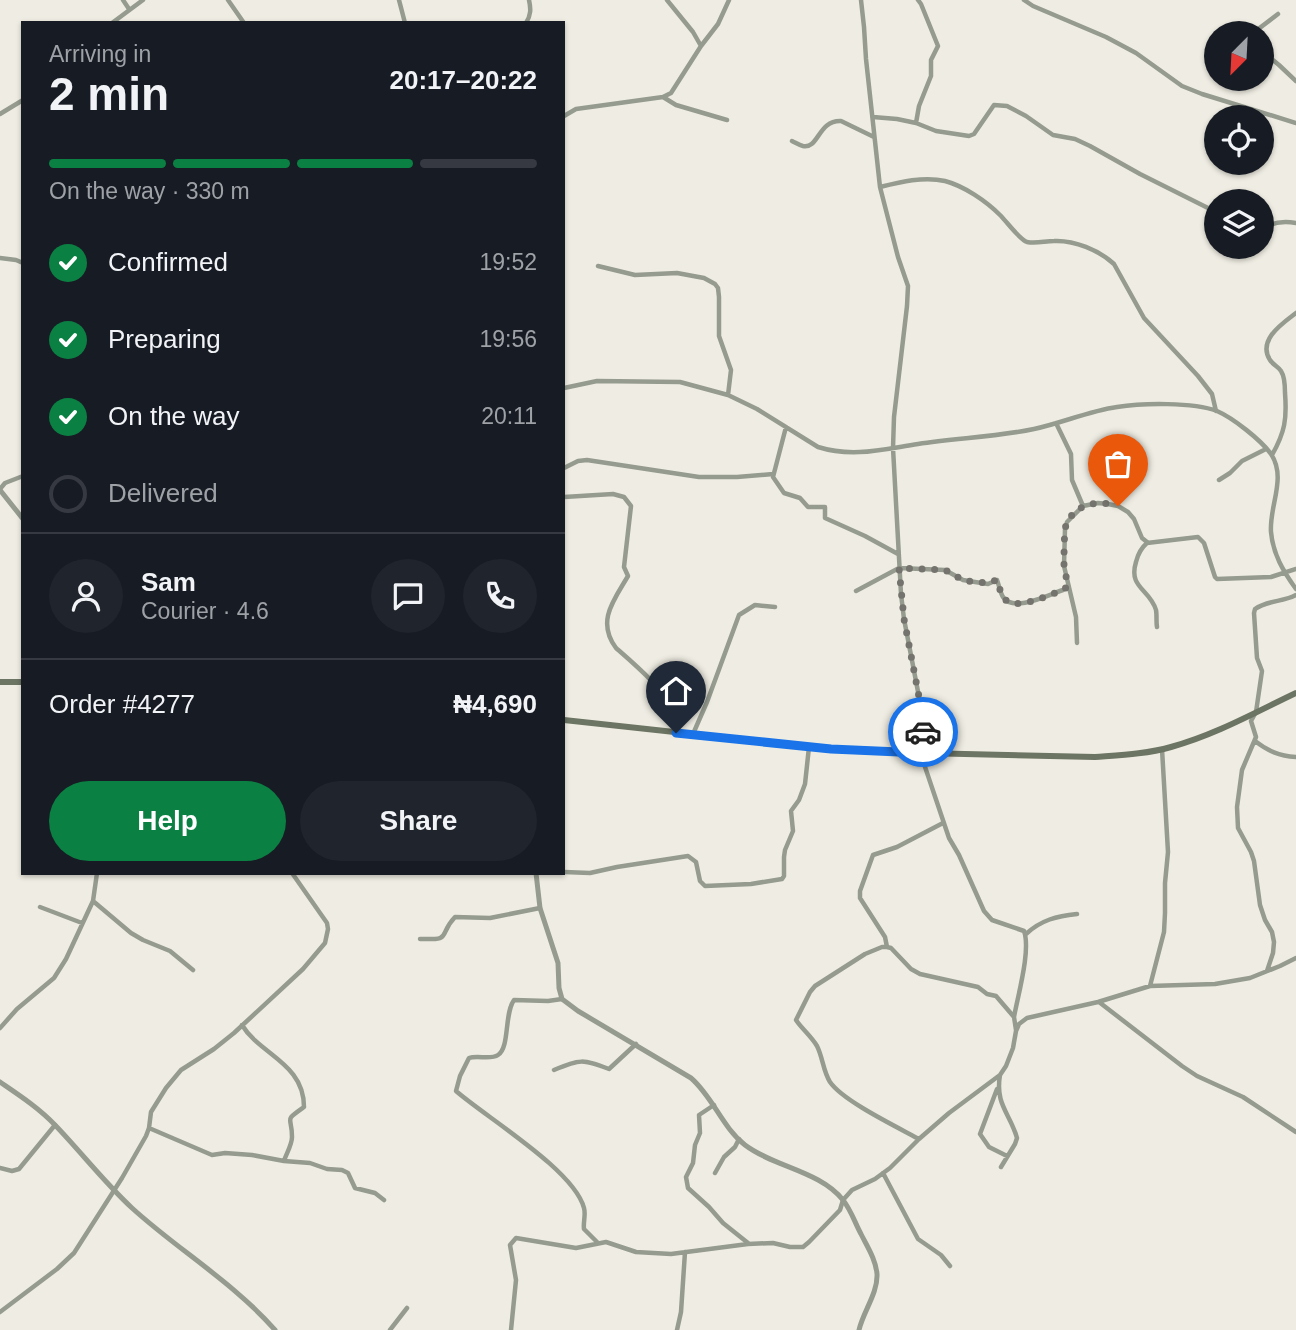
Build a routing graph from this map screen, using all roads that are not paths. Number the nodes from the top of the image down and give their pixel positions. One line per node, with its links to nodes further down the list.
1 (123, 0): 11 (street)
2 (143, 0): 11 (street)
3 (228, 0): 14 (street)
4 (399, 0): 15 (street)
5 (528, 0): 16 (street)
6 (667, 0): 18 (street)
7 (729, 0): 18 (street)
8 (861, 0): 25 (street)
9 (918, 0): 27 (street)
10 (1024, 0): 28 (street)
11 (129, 9): 13 (street)
12 (1278, 14): 17 (street)
13 (115, 21)
14 (243, 21)
15 (404, 21)
16 (527, 21)
17 (1269, 21)
18 (701, 46): 21 (street)
19 (1274, 61): 20 (street)
20 (1296, 81)
21 (663, 97): 24 (street); 26 (street)
22 (21, 101): 23 (street)
23 (0, 114)
24 (565, 115)
25 (873, 117): 27 (street); 29 (street)
26 (727, 120)
27 (916, 123): 32 (street)
28 (1296, 123)
29 (874, 137): 30 (street); 31 (street)
30 (792, 141)
31 (880, 187): 41 (street); 44 (street)
32 (1204, 206)
33 (1274, 223): 34 (street)
34 (1296, 223)
35 (0, 258): 36 (street)
36 (21, 261)
37 (598, 266): 40 (street)
38 (1296, 313): 46 (street)
39 (565, 388): 40 (street)
40 (728, 395): 43 (street)
41 (1216, 411): 42 (street); 45 (street)
42 (1056, 423): 44 (street); 53 (street)
43 (786, 427): 44 (street); 48 (street)
44 (893, 448): 56 (street)
45 (1266, 449): 46 (street); 50 (street)
46 (1272, 455): 59 (street)
47 (565, 468): 48 (street)
48 (773, 474): 56 (street)
49 (21, 477): 51 (street)
50 (1219, 480)
51 (0, 490): 54 (street)
52 (565, 497): 72 (street)
53 (1083, 506): 55 (street); 60 (street)
54 (21, 516)
55 (1147, 543): 59 (street); 65 (street)
56 (898, 554): 57 (street)
57 (899, 568): 60 (street); 62 (street); 77 (street)
58 (1296, 569): 59 (street)
59 (1284, 573): 61 (street)
60 (1068, 586): 66 (street)
61 (1296, 589)
62 (856, 592)
63 (1296, 595): 70 (street)
64 (775, 607): 73 (street)
65 (1157, 627)
66 (1077, 643)
67 (0, 682): 68 (main road)
68 (21, 682)
69 (1296, 693): 70 (main road)
70 (1256, 712): 74 (street); 76 (main road)
71 (565, 720): 72 (main road)
72 (676, 733): 73 (main road)
73 (692, 735): 75 (main road)
74 (1255, 741): 78 (street); 94 (street)
75 (809, 747): 77 (main road); 80 (street)
76 (1162, 749): 77 (main road); 95 (street)
77 (922, 753): 79 (street)
78 (1296, 757)
79 (943, 823): 89 (street); 91 (street)
80 (565, 872)
81 (97, 875): 84 (street)
82 (293, 875): 99 (street)
83 (536, 875): 86 (street)
84 (93, 901): 88 (street); 93 (street)
85 (40, 907): 88 (street)
86 (540, 908): 90 (street); 96 (street)
87 (1077, 914): 89 (street)
88 (82, 923): 100 (street)
89 (1026, 934): 98 (street)
90 (420, 939)
91 (887, 947): 98 (street); 112 (street)
92 (1296, 958): 94 (street)
93 (193, 970)
94 (1267, 971): 95 (street)
95 (1150, 986): 97 (street)
96 (562, 999): 102 (street); 122 (street)
97 (1098, 1002): 101 (street); 110 (street)
98 (1014, 1017): 101 (street)
99 (242, 1025): 109 (street); 114 (street)
100 (0, 1028)
101 (1016, 1031): 104 (street)
102 (636, 1044): 103 (street); 107 (street)
103 (554, 1070)
104 (1000, 1075): 106 (street); 112 (street)
105 (0, 1082): 108 (street)
106 (998, 1085): 113 (street); 113 (street)
107 (714, 1105): 111 (street); 123 (street)
108 (55, 1125): 116 (street); 119 (street)
109 (149, 1128): 114 (street); 119 (street)
110 (1296, 1132)
111 (739, 1139): 117 (street); 121 (street)
112 (919, 1139): 118 (street)
113 (1006, 1156): 115 (street)
114 (284, 1161): 120 (street)
115 (1000, 1167)
116 (0, 1168)
117 (715, 1173)
118 (883, 1173): 121 (street); 125 (street)
119 (114, 1190): 127 (street); 128 (street)
120 (384, 1200)
121 (843, 1200): 123 (street); 132 (street)
122 (598, 1243): 124 (street); 130 (street)
123 (748, 1244): 124 (street)
124 (685, 1252): 131 (street)
125 (950, 1266)
126 (407, 1308): 129 (street)
127 (0, 1312)
128 (275, 1330)
129 (390, 1330)
130 (511, 1330)
131 (677, 1330)
132 (859, 1330)

